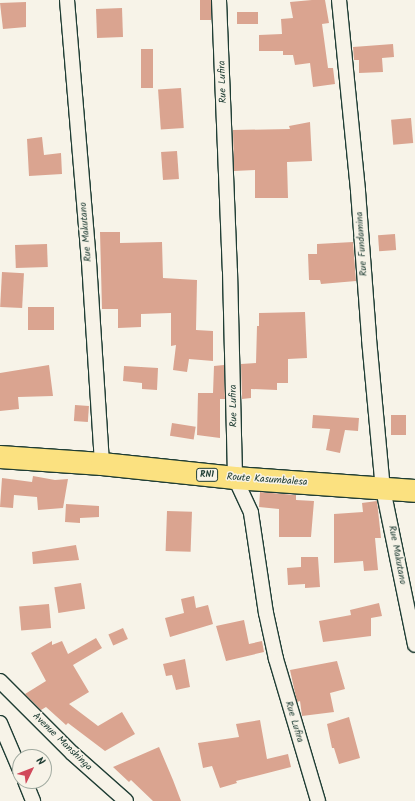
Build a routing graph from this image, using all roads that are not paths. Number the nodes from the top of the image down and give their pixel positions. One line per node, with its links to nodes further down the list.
1 (67, 0): 5 (street, Rue Makutano)
2 (219, 0): 6 (street, Rue Lufira)
3 (339, 0): 7 (street, Rue Fundamina)
4 (0, 457): 5 (highway, Route Kasumbalesa / RN1)
5 (102, 464): 6 (highway, Route Kasumbalesa / RN1)
6 (235, 478): 7 (highway, Route Kasumbalesa / RN1); 16 (street, Rue Lufira)
7 (384, 489): 8 (highway, Route Kasumbalesa / RN1); 9 (street, Rue Makutano)
8 (415, 491)
9 (415, 645)
10 (0, 680): 15 (street, Avenue Manshinga)
11 (0, 722): 12 (street)
12 (12, 751)
13 (28, 789): 14 (street)
14 (33, 801)
15 (126, 801)
16 (318, 801)

